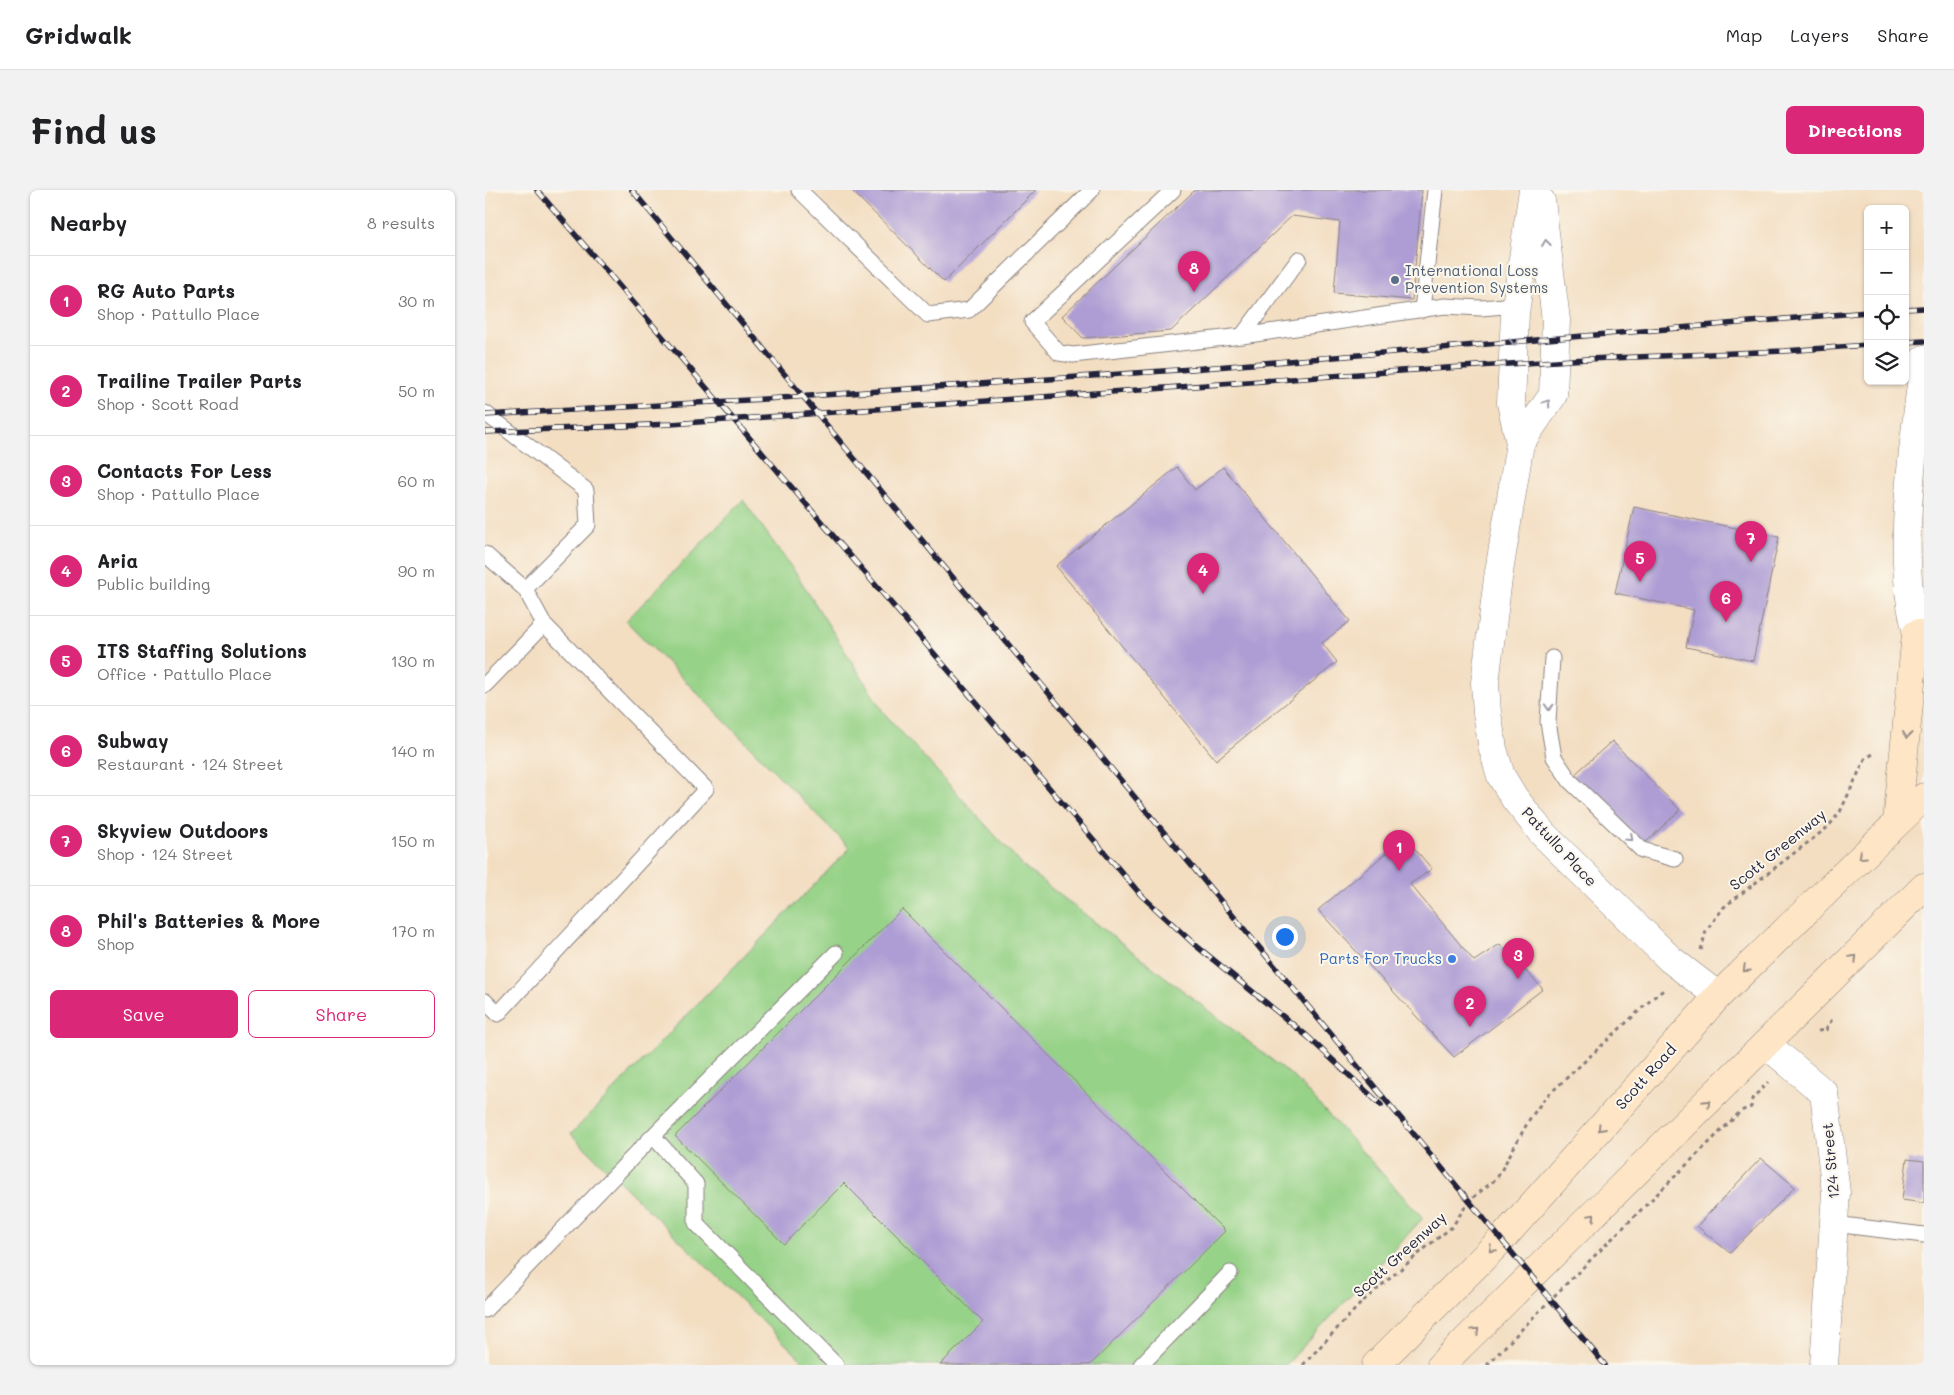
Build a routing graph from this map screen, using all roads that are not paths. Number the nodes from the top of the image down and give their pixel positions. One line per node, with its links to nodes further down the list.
1 (799, 190): 2 (lane)
2 (1092, 190)
3 (1173, 190): 10 (lane)
4 (1435, 190): 9 (lane)
5 (1533, 190): 8 (street, Pattullo Place)
6 (1539, 190): 13 (street, Pattullo Place, one-way to 6)
7 (1299, 259): 10 (lane)
8 (1517, 305): 9 (lane); 13 (street, Pattullo Place, one-way to 13)
9 (1422, 310): 10 (lane)
10 (1242, 336)
11 (1924, 359): 17 (street)
12 (485, 412): 15 (lane)
13 (1520, 443): 25 (street, Pattullo Place)
14 (485, 554): 15 (lane)
15 (525, 590): 16 (lane)
16 (544, 624): 19 (lane); 26 (lane)
17 (1921, 640): 21 (main road, one-way to 21)
18 (1552, 658): 22 (lane, one-way to 22)
19 (485, 685)
20 (1924, 797): 21 (main road, Scott Road)
21 (1897, 822): 25 (main road, Scott Road, one-way to 25)
22 (1675, 859)
23 (1924, 887): 27 (main road, one-way to 23)
24 (836, 953): 28 (lane)
25 (1718, 996): 35 (main road, Scott Road, one-way to 35)
26 (485, 1001)
27 (1767, 1044): 29 (street, 124 Street); 36 (main road, one-way to 27)
28 (653, 1136): 32 (lane); 33 (lane)
29 (1834, 1224): 30 (lane); 37 (street, 124 Street)
30 (1924, 1235)
31 (1230, 1272): 34 (lane)
32 (485, 1310)
33 (836, 1365)
34 (1141, 1365)
35 (1375, 1365)
36 (1441, 1365)
37 (1824, 1365)

